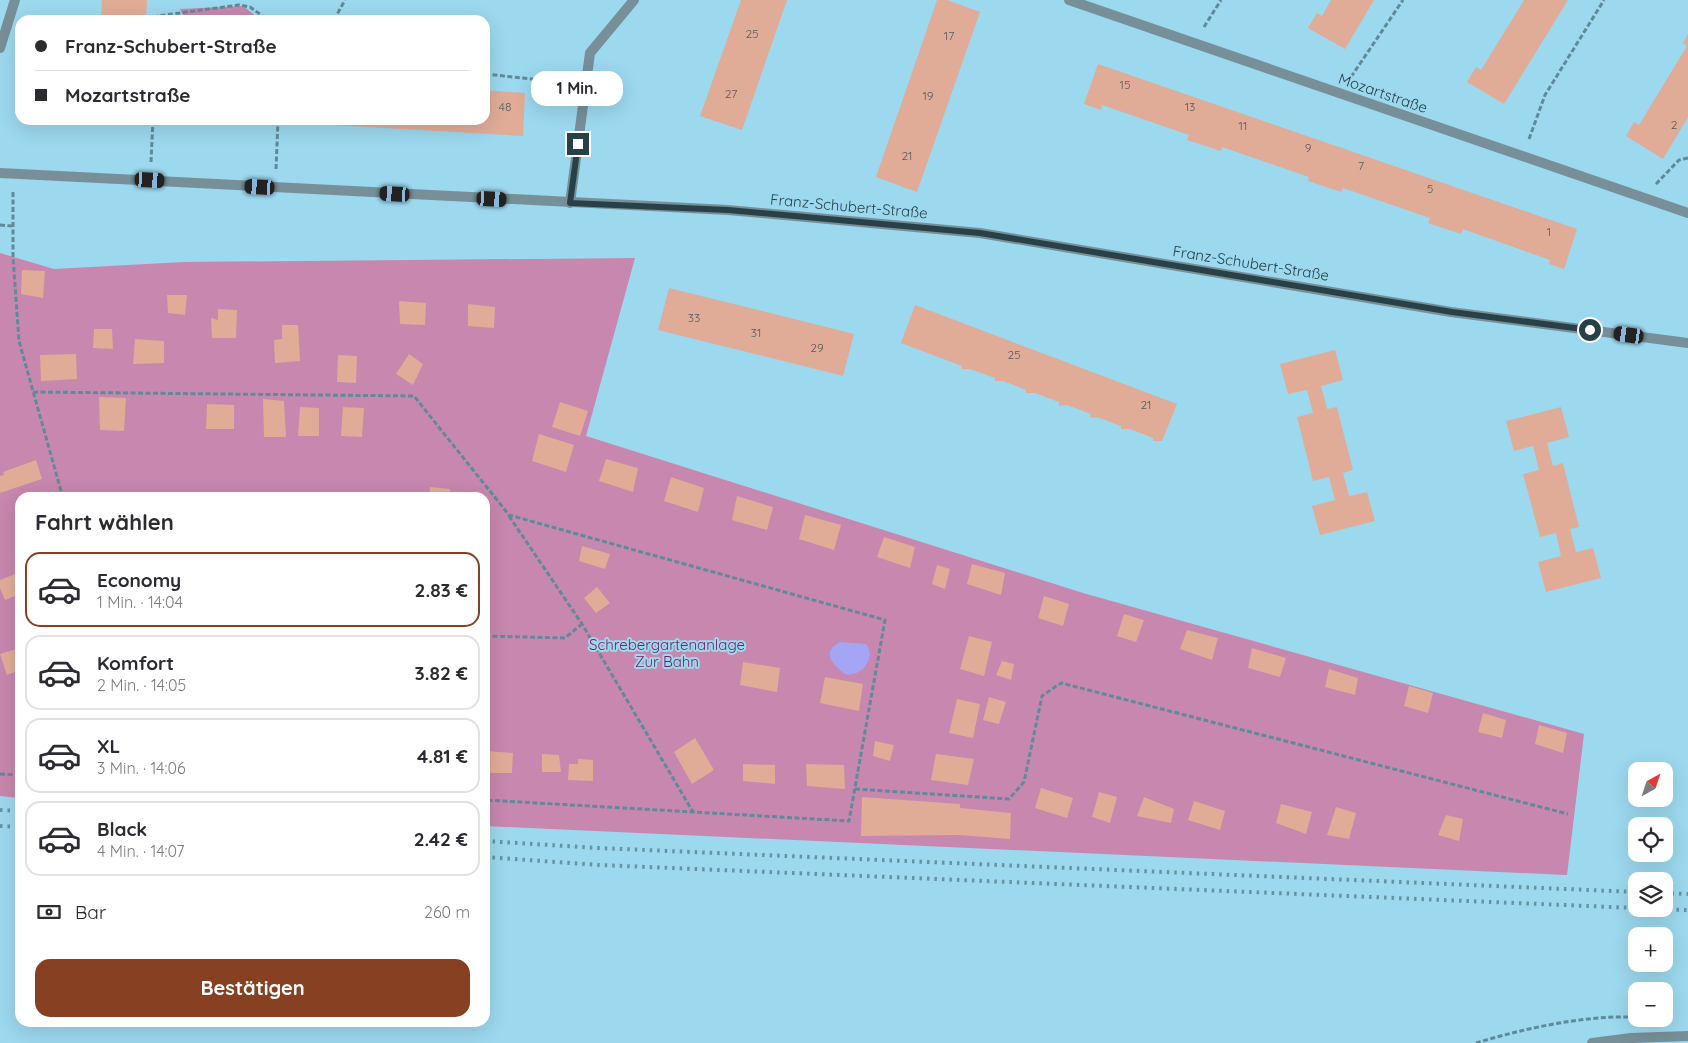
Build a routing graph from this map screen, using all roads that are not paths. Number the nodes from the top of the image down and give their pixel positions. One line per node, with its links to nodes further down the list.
1 (15, 0): 4 (street)
2 (634, 0): 6 (street)
3 (1069, 0): 7 (street, Mozartstraße)
4 (0, 48)
5 (0, 173): 6 (street, Franz-Schubert-Straße)
6 (570, 203): 8 (street, Franz-Schubert-Straße)
7 (1688, 213)
8 (1688, 343)
9 (1688, 1036): 10 (street)
10 (1592, 1043)

